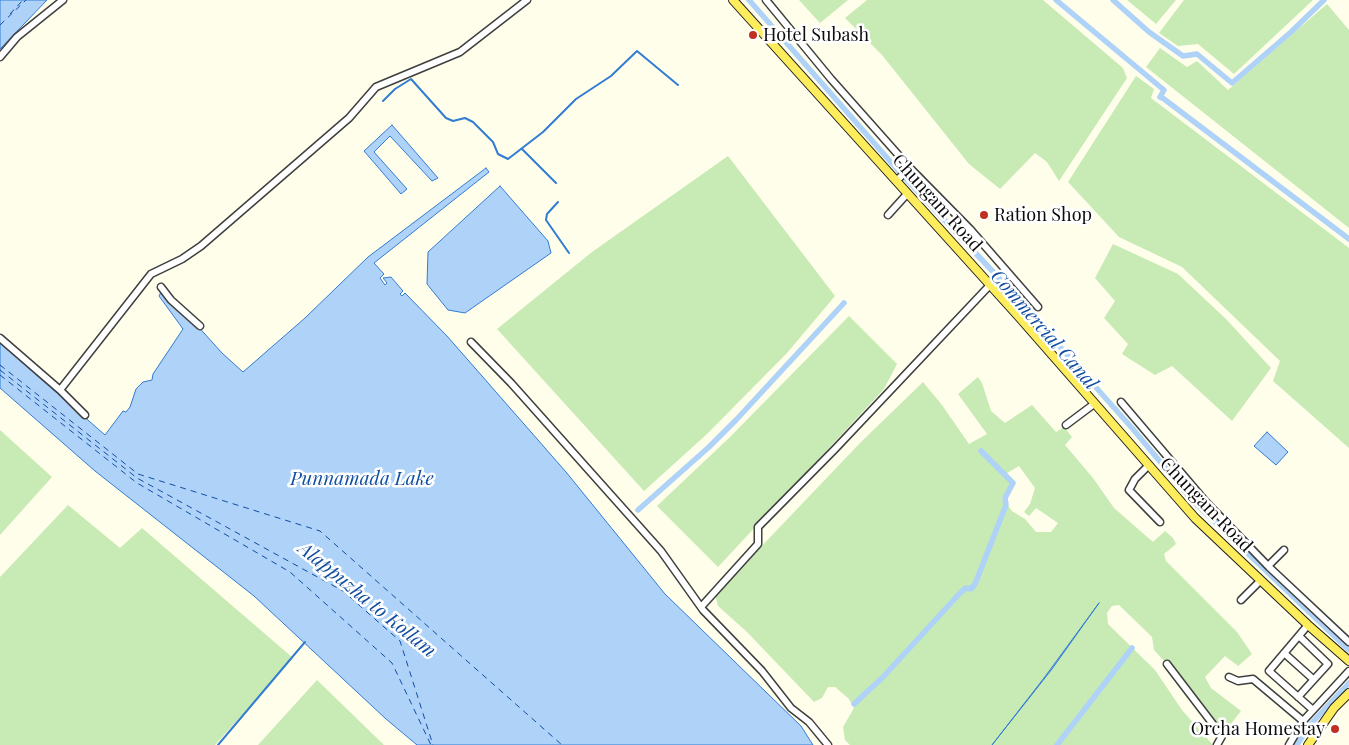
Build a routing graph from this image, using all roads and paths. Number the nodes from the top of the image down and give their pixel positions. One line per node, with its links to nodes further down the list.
1 (63, 0): 5 (street)
2 (527, 0): 16 (street)
3 (733, 0): 7 (main road, Chungam Road)
4 (766, 0): 6 (street)
5 (0, 57)
6 (909, 168): 7 (street); 12 (street)
7 (898, 180): 8 (main road, Chungam Road)
8 (907, 194): 9 (street); 10 (main road, Chungam Road)
9 (888, 215)
10 (990, 285): 18 (main road, Chungam Road); 27 (street)
11 (161, 287): 13 (street)
12 (1038, 308)
13 (200, 326)
14 (0, 338): 16 (street)
15 (471, 342): 27 (street)
16 (60, 390): 19 (street)
17 (1121, 402): 24 (street)
18 (1094, 404): 20 (street); 21 (main road, Chungam Road)
19 (85, 414)
20 (1066, 425)
21 (1148, 466): 22 (street); 25 (main road, Chungam Road)
22 (1160, 522)
23 (1284, 550): 24 (street)
24 (1268, 566): 30 (street)
25 (1260, 581): 26 (street); 28 (main road, Chungam Road)
26 (1240, 600)
27 (701, 607): 41 (street)
28 (1308, 625): 29 (street); 32 (main road, Chungam Road)
29 (1298, 636): 31 (street); 36 (street)
30 (1349, 642)
31 (1284, 653): 36 (street); 38 (street)
32 (1349, 661)
33 (1166, 664): 42 (street)
34 (1349, 671): 39 (street)
35 (1229, 677): 40 (street)
36 (1313, 680): 38 (street)
37 (1349, 693): 44 (main road)
38 (1298, 696): 39 (street)
39 (1313, 710): 40 (street)
40 (1303, 721): 43 (street)
41 (828, 745)
42 (1217, 745)
43 (1289, 745)
44 (1308, 745)

